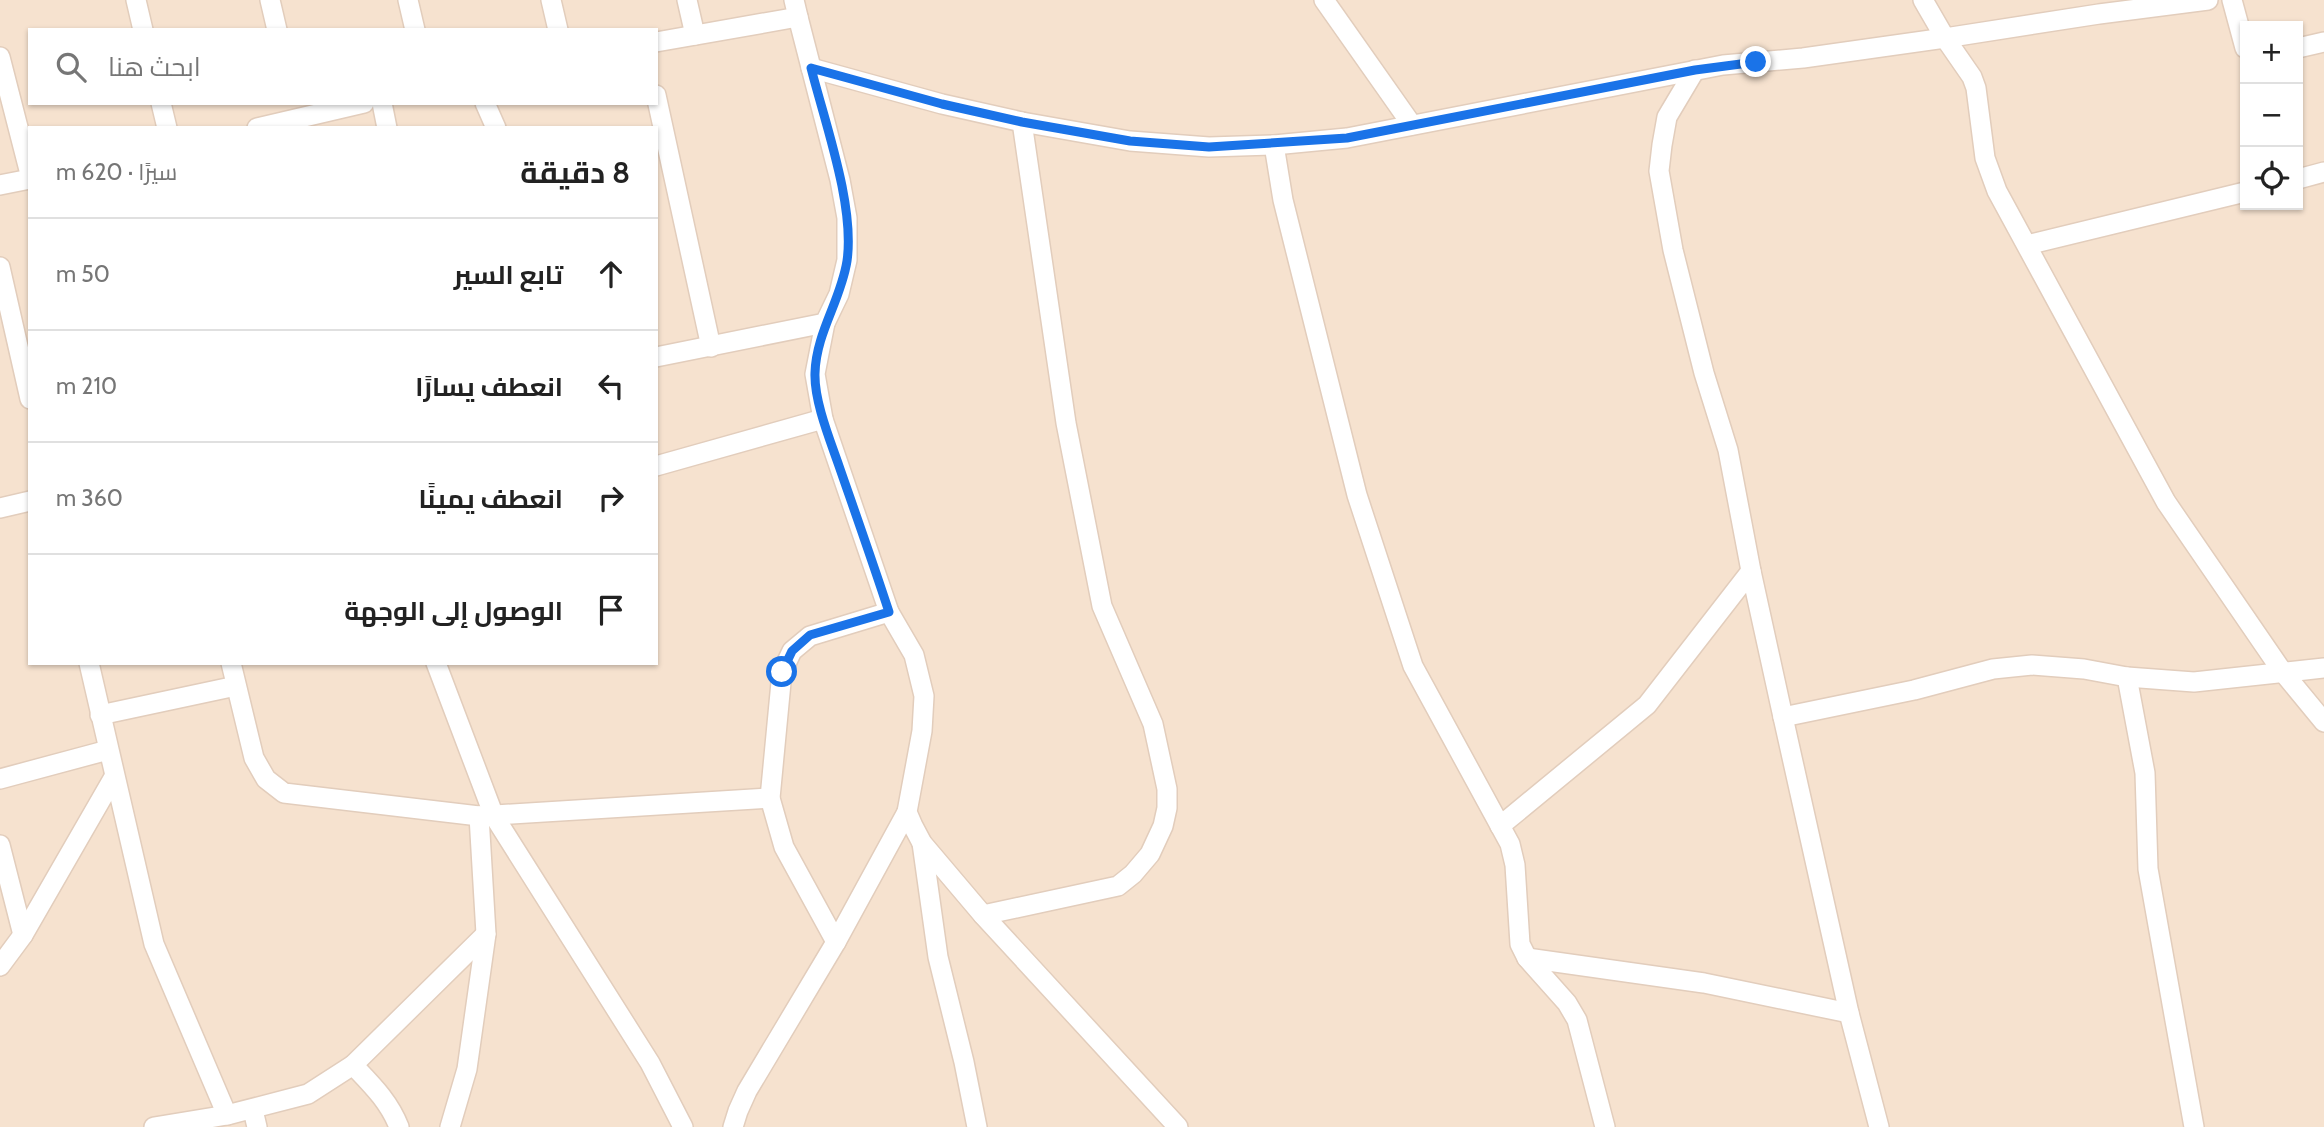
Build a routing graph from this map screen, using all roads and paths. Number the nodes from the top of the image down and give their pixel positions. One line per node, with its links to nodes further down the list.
1 (136, 0): 12 (street)
2 (270, 0): 13 (street)
3 (408, 0): 14 (street)
4 (551, 0): 15 (street)
5 (687, 0): 17 (street)
6 (1324, 0): 32 (street)
7 (1923, 0): 18 (street)
8 (2208, 0): 10 (street)
9 (2232, 0): 16 (street)
10 (2097, 7): 18 (street)
11 (796, 8): 17 (street); 23 (street)
12 (143, 28)
13 (277, 28)
14 (415, 28)
15 (558, 28)
16 (2240, 30)
17 (695, 35): 19 (street)
18 (1945, 38): 24 (street); 44 (street)
19 (658, 42)
20 (2324, 42): 21 (street)
21 (2303, 47)
22 (0, 57): 38 (street)
23 (811, 68): 31 (street); 46 (street)
24 (1695, 70): 32 (street); 52 (street)
25 (161, 105): 33 (street)
26 (347, 105): 30 (street)
27 (382, 105): 35 (street)
28 (486, 105): 36 (street)
29 (658, 105): 47 (street)
30 (295, 111): 34 (street)
31 (1022, 122): 37 (street); 73 (street)
32 (1412, 125): 37 (street)
33 (167, 126)
34 (261, 126)
35 (387, 126)
36 (495, 126)
37 (1274, 145): 70 (street)
38 (28, 168)
39 (2324, 172): 41 (street)
40 (28, 177): 42 (street)
41 (2303, 177)
42 (0, 185)
43 (2240, 192): 44 (street)
44 (2027, 245): 58 (street)
45 (0, 267): 49 (street)
46 (825, 323): 47 (street); 50 (street)
47 (711, 347): 48 (street)
48 (658, 357)
49 (28, 390)
50 (823, 419): 51 (street); 53 (street)
51 (658, 465)
52 (1751, 571): 62 (street); 70 (street)
53 (889, 612): 67 (street); 68 (street)
54 (89, 665): 61 (street)
55 (231, 665): 60 (street)
56 (437, 665): 69 (street)
57 (2324, 668): 58 (street)
58 (2282, 671): 59 (street); 63 (street)
59 (2127, 677): 62 (street); 92 (street)
60 (236, 686): 61 (street); 69 (street)
61 (100, 715): 64 (street)
62 (1783, 717): 79 (street)
63 (2324, 722)
64 (108, 750): 65 (street); 66 (street)
65 (114, 777): 75 (street); 81 (street)
66 (0, 779)
67 (770, 798): 69 (street); 76 (street)
68 (907, 812): 71 (street); 76 (street)
69 (486, 816): 74 (street); 86 (street)
70 (1500, 826): 77 (street)
71 (922, 843): 73 (street); 88 (street)
72 (0, 845): 75 (street)
73 (983, 915): 89 (street)
74 (486, 934): 80 (street); 85 (street)
75 (23, 935): 78 (street)
76 (836, 942): 87 (street)
77 (1527, 958): 79 (street); 90 (street)
78 (0, 966)
79 (1849, 1013): 91 (street)
80 (353, 1065): 82 (street); 84 (street)
81 (227, 1115): 82 (street); 83 (street)
82 (255, 1118)
83 (154, 1127)
84 (399, 1127)
85 (450, 1127)
86 (683, 1127)
87 (733, 1127)
88 (978, 1127)
89 (1178, 1127)
90 (1605, 1127)
91 (1879, 1127)
92 (2194, 1127)

